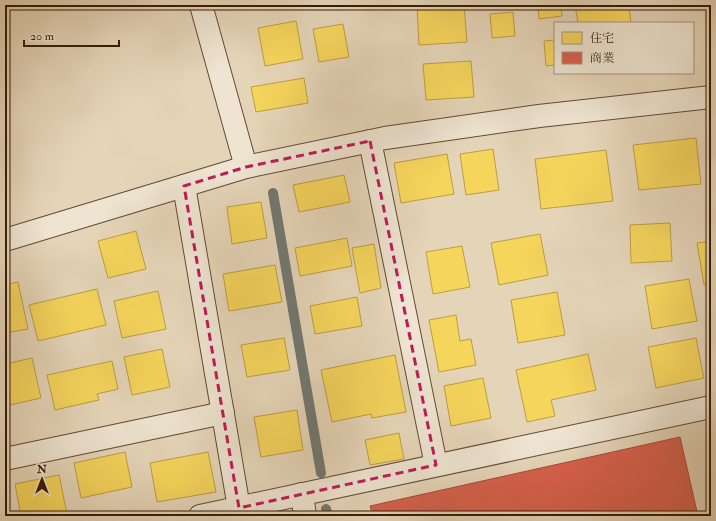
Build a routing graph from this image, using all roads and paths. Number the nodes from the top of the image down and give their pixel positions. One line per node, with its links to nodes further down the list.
1 (201, 5): 4 (street)
2 (711, 97): 3 (street)
3 (370, 141): 4 (street); 10 (street)
4 (246, 167): 5 (street)
5 (184, 186): 6 (street); 8 (street)
6 (5, 240)
7 (711, 407): 10 (street)
8 (223, 413): 9 (street); 12 (street)
9 (5, 459)
10 (436, 465): 11 (street)
11 (302, 494): 12 (street); 14 (street)
12 (239, 508): 13 (street)
13 (200, 516)
14 (305, 516)

